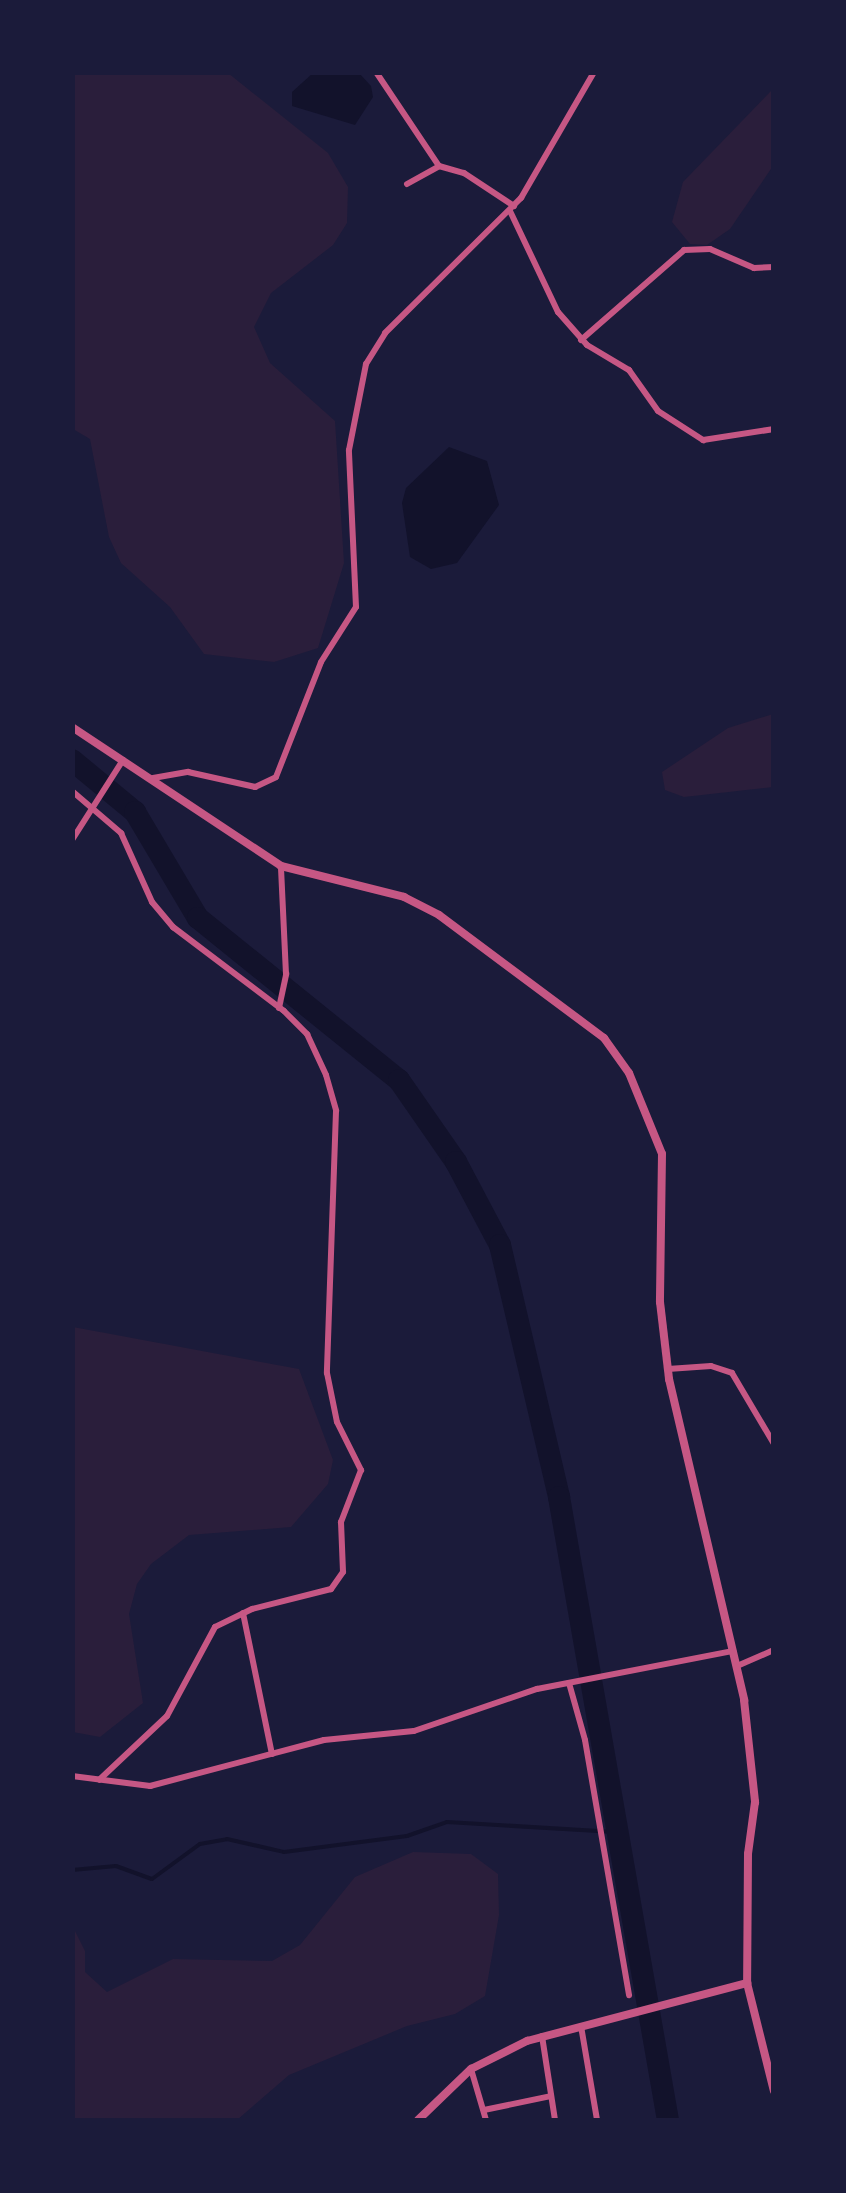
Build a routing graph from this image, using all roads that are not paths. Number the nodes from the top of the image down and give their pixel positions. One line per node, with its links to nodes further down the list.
1 (376, 72): 3 (street)
2 (594, 72): 5 (street)
3 (439, 166): 4 (street); 5 (street)
4 (408, 184)
5 (512, 208): 7 (street); 11 (street)
6 (774, 266): 7 (street)
7 (581, 340): 8 (street)
8 (774, 429)
9 (72, 728): 10 (street)
10 (123, 759): 11 (street); 13 (street)
11 (153, 778): 15 (street)
12 (72, 790): 13 (street)
13 (94, 804): 14 (street); 16 (street)
14 (72, 840)
15 (281, 866): 16 (street); 17 (street)
16 (279, 1008): 19 (street)
17 (668, 1369): 18 (street); 20 (street)
18 (774, 1444)
19 (243, 1612): 24 (street); 26 (street)
20 (734, 1650): 22 (street); 23 (street)
21 (774, 1650): 22 (street)
22 (737, 1666): 27 (street)
23 (569, 1683): 24 (street); 28 (street)
24 (272, 1754): 26 (street)
25 (72, 1776): 26 (street)
26 (99, 1780)
27 (747, 1983): 29 (street); 32 (street)
28 (629, 1995)
29 (581, 2024): 30 (street); 38 (street)
30 (542, 2036): 31 (street); 33 (street)
31 (471, 2069): 34 (street); 35 (street)
32 (774, 2091)
33 (551, 2096): 34 (street); 37 (street)
34 (484, 2110): 36 (street)
35 (418, 2120)
36 (486, 2120)
37 (555, 2120)
38 (597, 2120)

